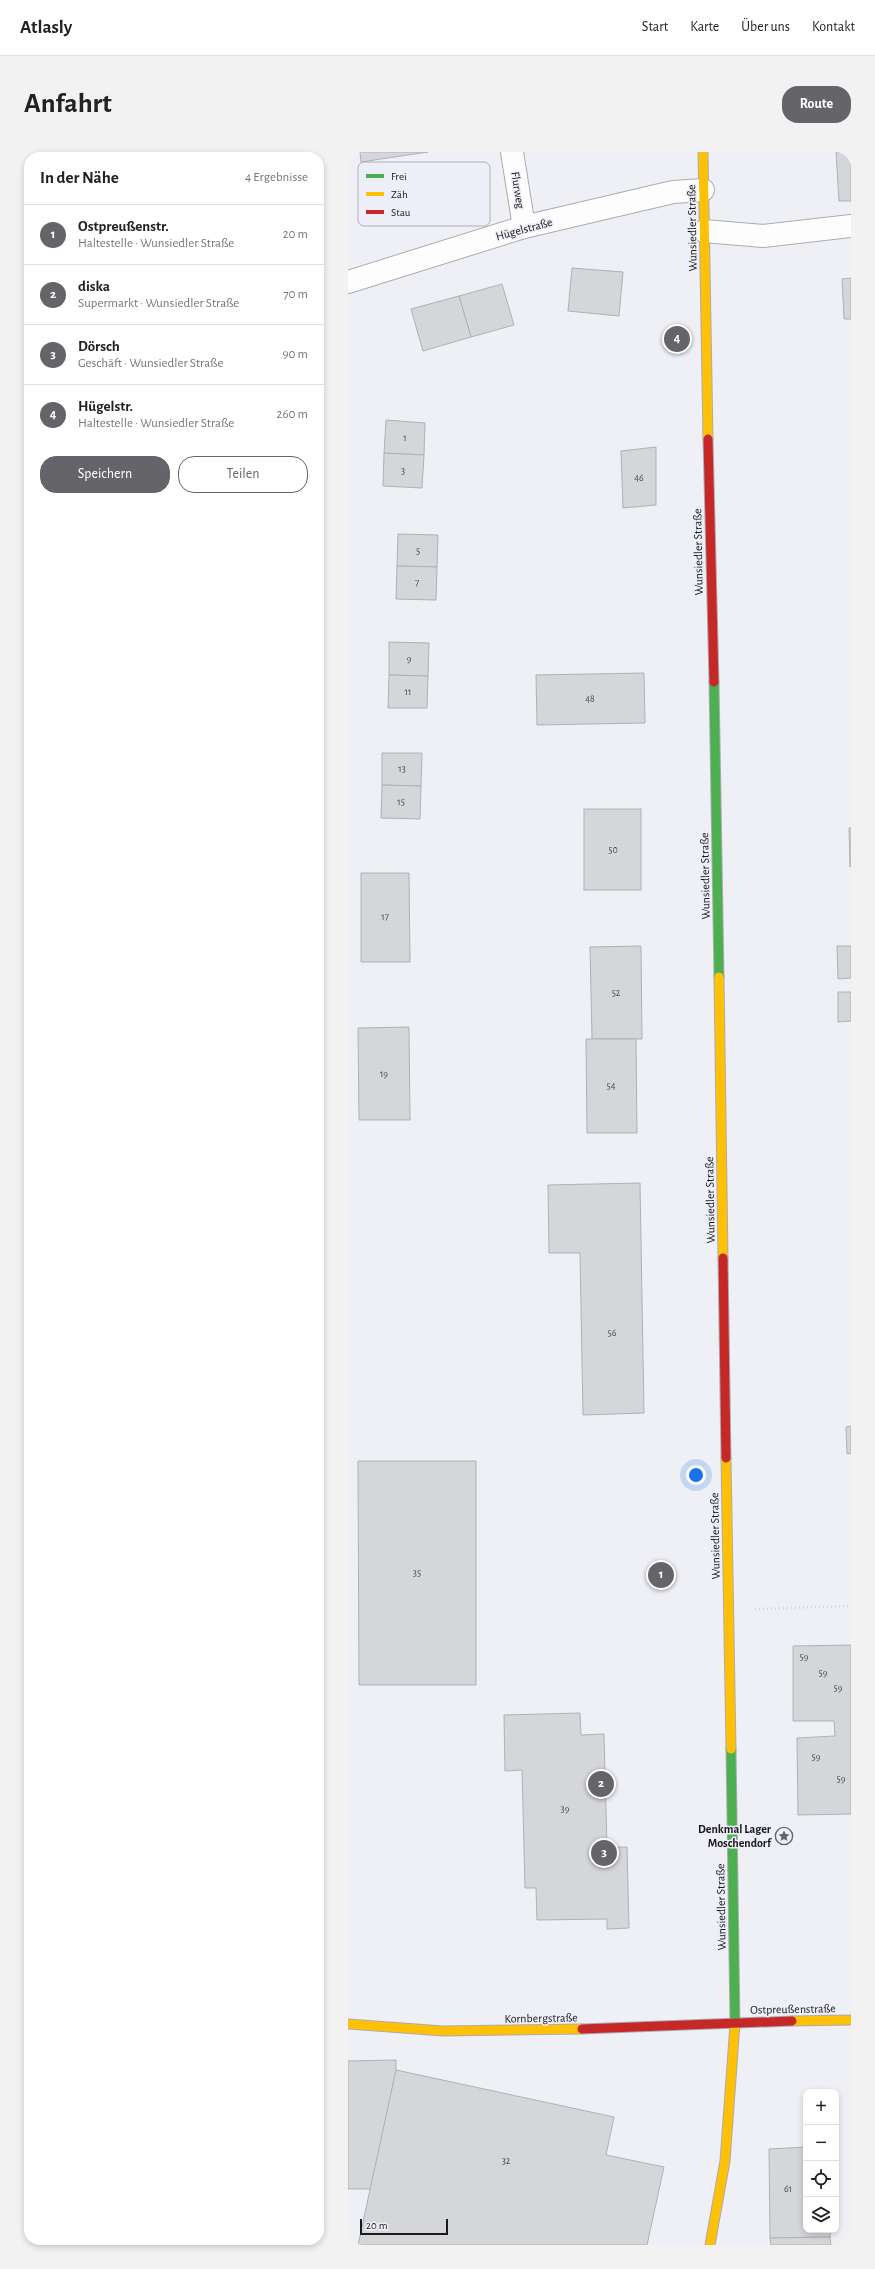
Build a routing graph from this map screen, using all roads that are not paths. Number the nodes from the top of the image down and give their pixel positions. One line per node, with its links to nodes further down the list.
1 (512, 152): 5 (street, Flurweg)
2 (703, 152): 3 (main road, Wunsiedler Straße)
3 (703, 190): 5 (street, Hügelstraße); 6 (main road, Wunsiedler Straße)
4 (851, 226): 6 (street)
5 (524, 227): 7 (street, Hügelstraße)
6 (704, 231): 9 (main road, Wunsiedler Straße)
7 (348, 282)
8 (851, 2020): 9 (main road, Ostpreußenstraße)
9 (735, 2022): 10 (main road, Kornbergstraße); 11 (main road, Wunsiedler Straße)
10 (348, 2024)
11 (710, 2245)

